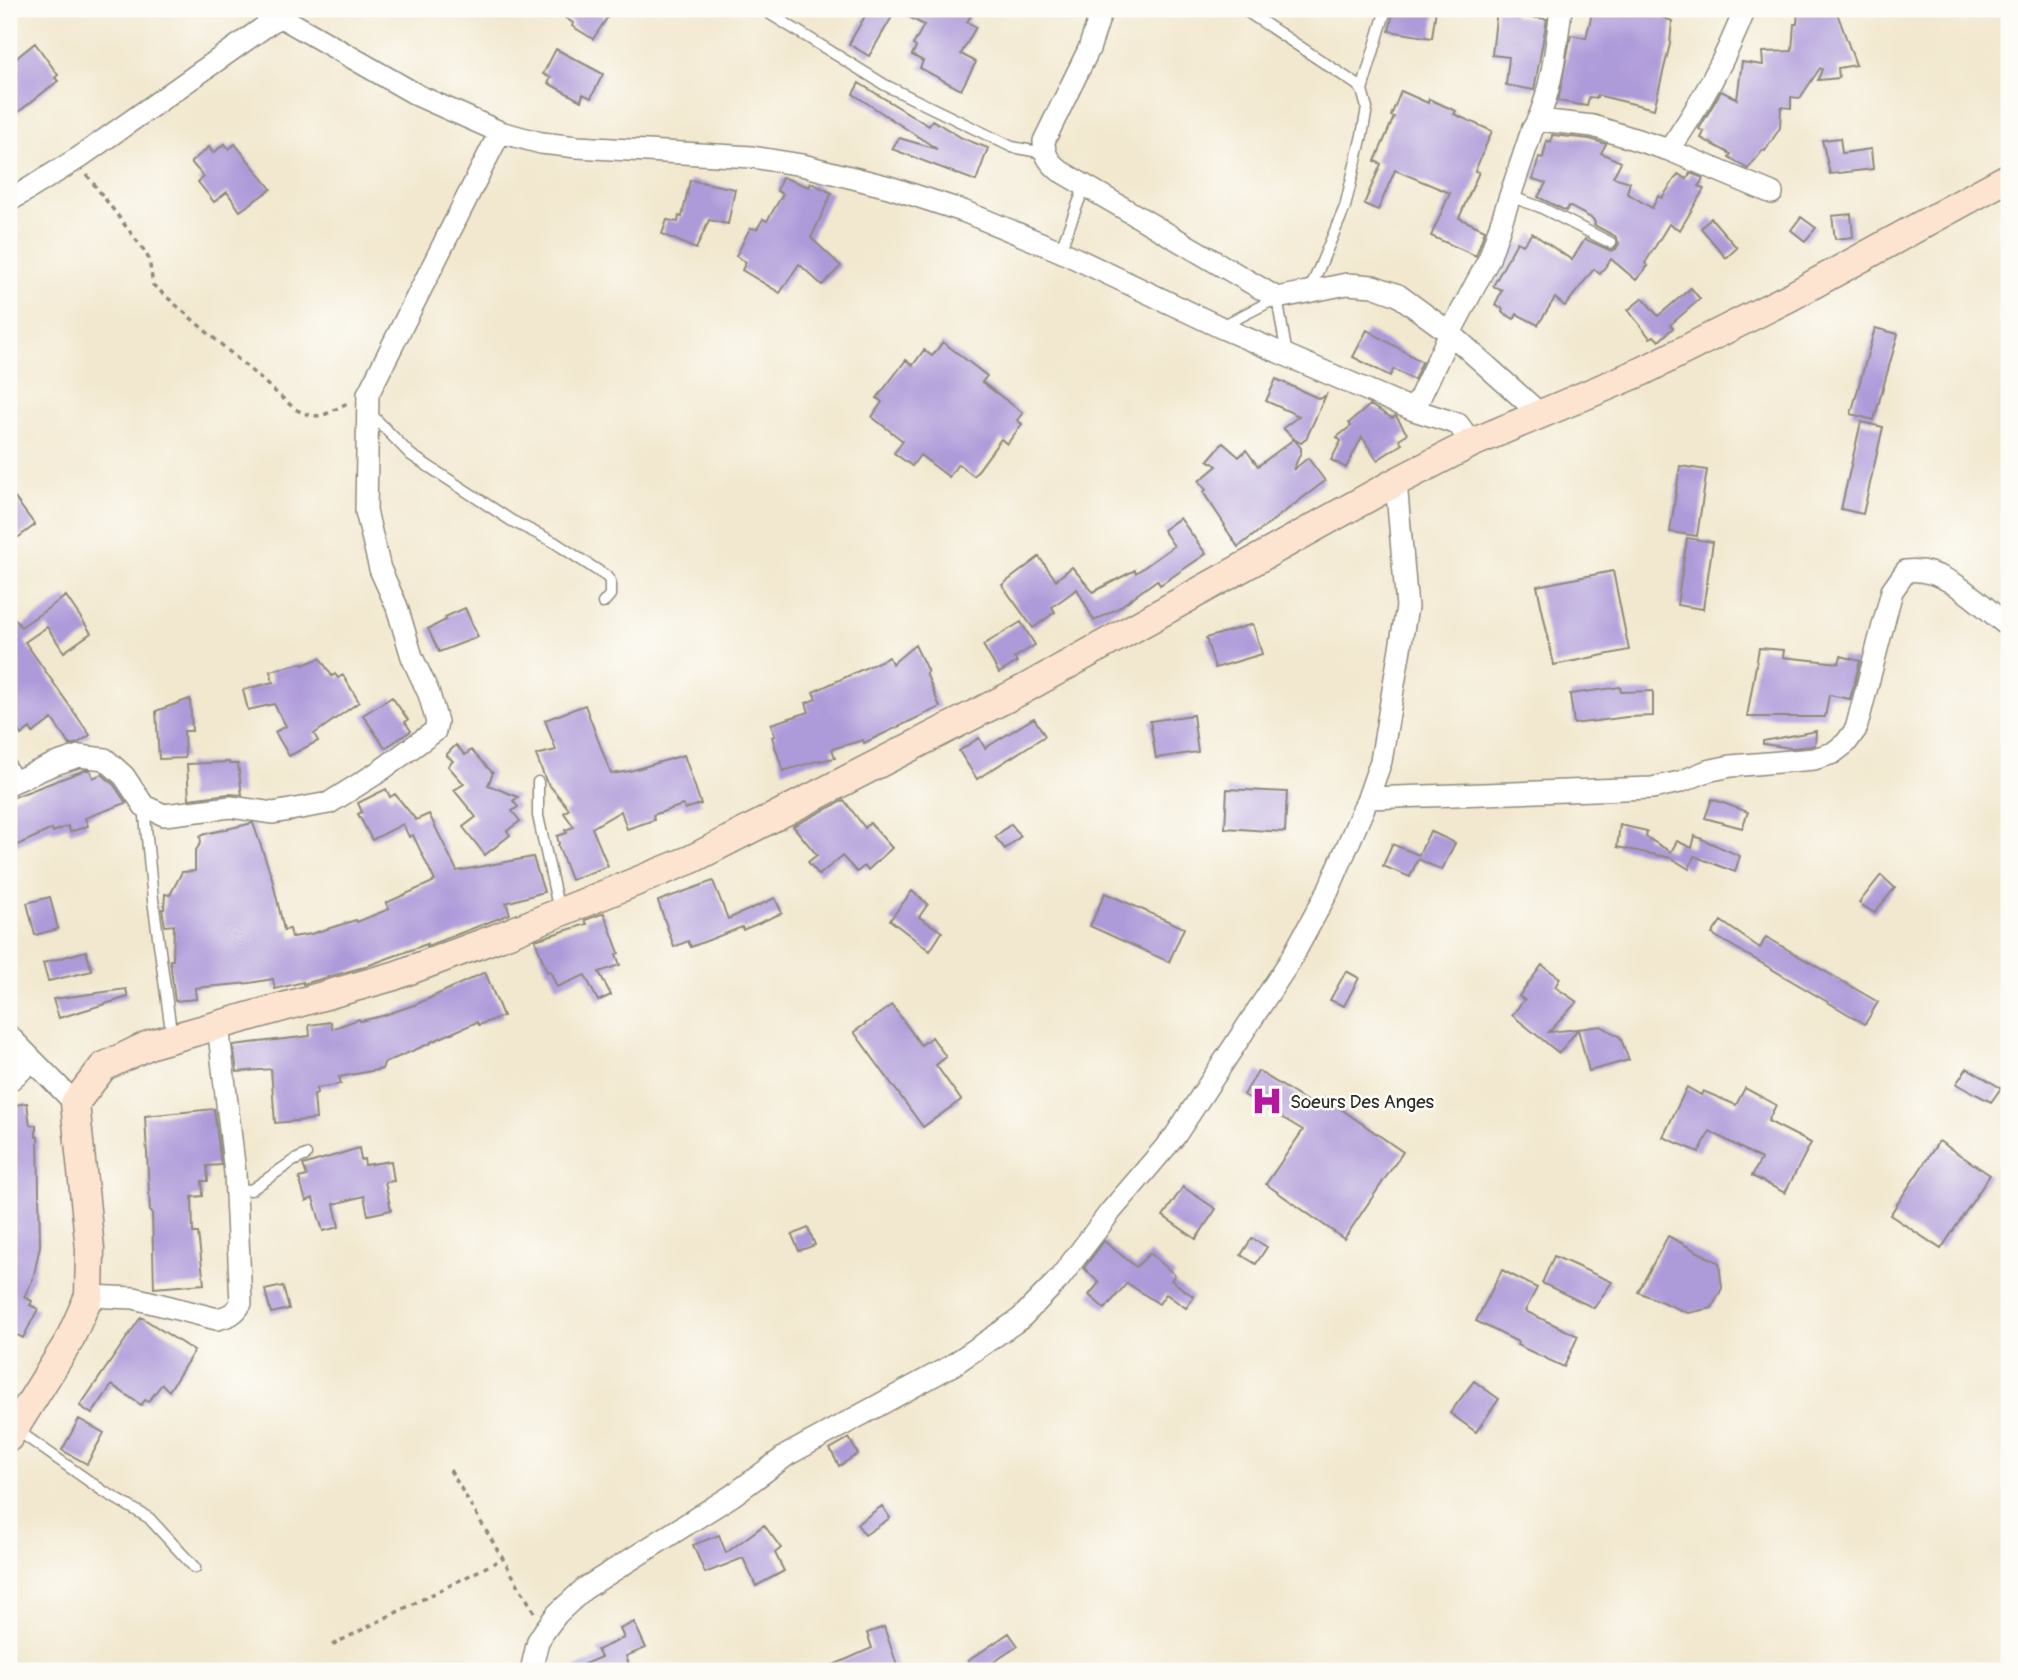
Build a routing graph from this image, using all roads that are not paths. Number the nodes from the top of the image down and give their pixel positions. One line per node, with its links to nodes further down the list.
1 (762, 9): 12 (lane)
2 (1102, 9): 12 (street)
3 (1243, 9): 8 (lane)
4 (1386, 9): 8 (lane)
5 (1561, 9): 9 (street)
6 (1745, 9): 11 (street)
7 (274, 12): 10 (street); 17 (street)
8 (1362, 90): 20 (lane)
9 (1539, 120): 11 (street); 16 (street)
10 (500, 132): 19 (street); 25 (street)
11 (1669, 150): 15 (street)
12 (1044, 153): 14 (street)
13 (2009, 177): 27 (street)
14 (1085, 186): 19 (lane); 21 (street)
15 (1772, 192)
16 (1512, 197): 18 (lane); 23 (street)
17 (9, 201)
18 (1611, 243)
19 (1060, 251): 22 (street)
20 (1309, 292): 21 (street); 23 (street)
21 (1277, 298): 22 (lane); 24 (lane)
22 (1220, 327): 24 (street)
23 (1450, 333): 26 (street); 27 (street)
24 (1287, 355): 26 (street)
25 (368, 402): 30 (lane); 35 (street)
26 (1414, 410): 28 (street)
27 (1539, 413): 28 (street)
28 (1472, 443): 29 (street)
29 (1396, 482): 34 (street); 36 (street)
30 (603, 603)
31 (2009, 627): 34 (street)
32 (12, 775): 35 (street)
33 (538, 782): 36 (lane)
34 (1368, 798): 48 (street)
35 (144, 806): 39 (lane)
36 (559, 913): 37 (street)
37 (218, 1025): 39 (street); 44 (street)
38 (9, 1036): 40 (street)
39 (172, 1038): 42 (street)
40 (32, 1061): 41 (street); 42 (street)
41 (9, 1081)
42 (75, 1103): 45 (street)
43 (306, 1155): 44 (lane)
44 (236, 1189): 45 (street)
45 (89, 1296): 46 (street)
46 (12, 1433): 47 (lane)
47 (195, 1568)
48 (531, 1671)

